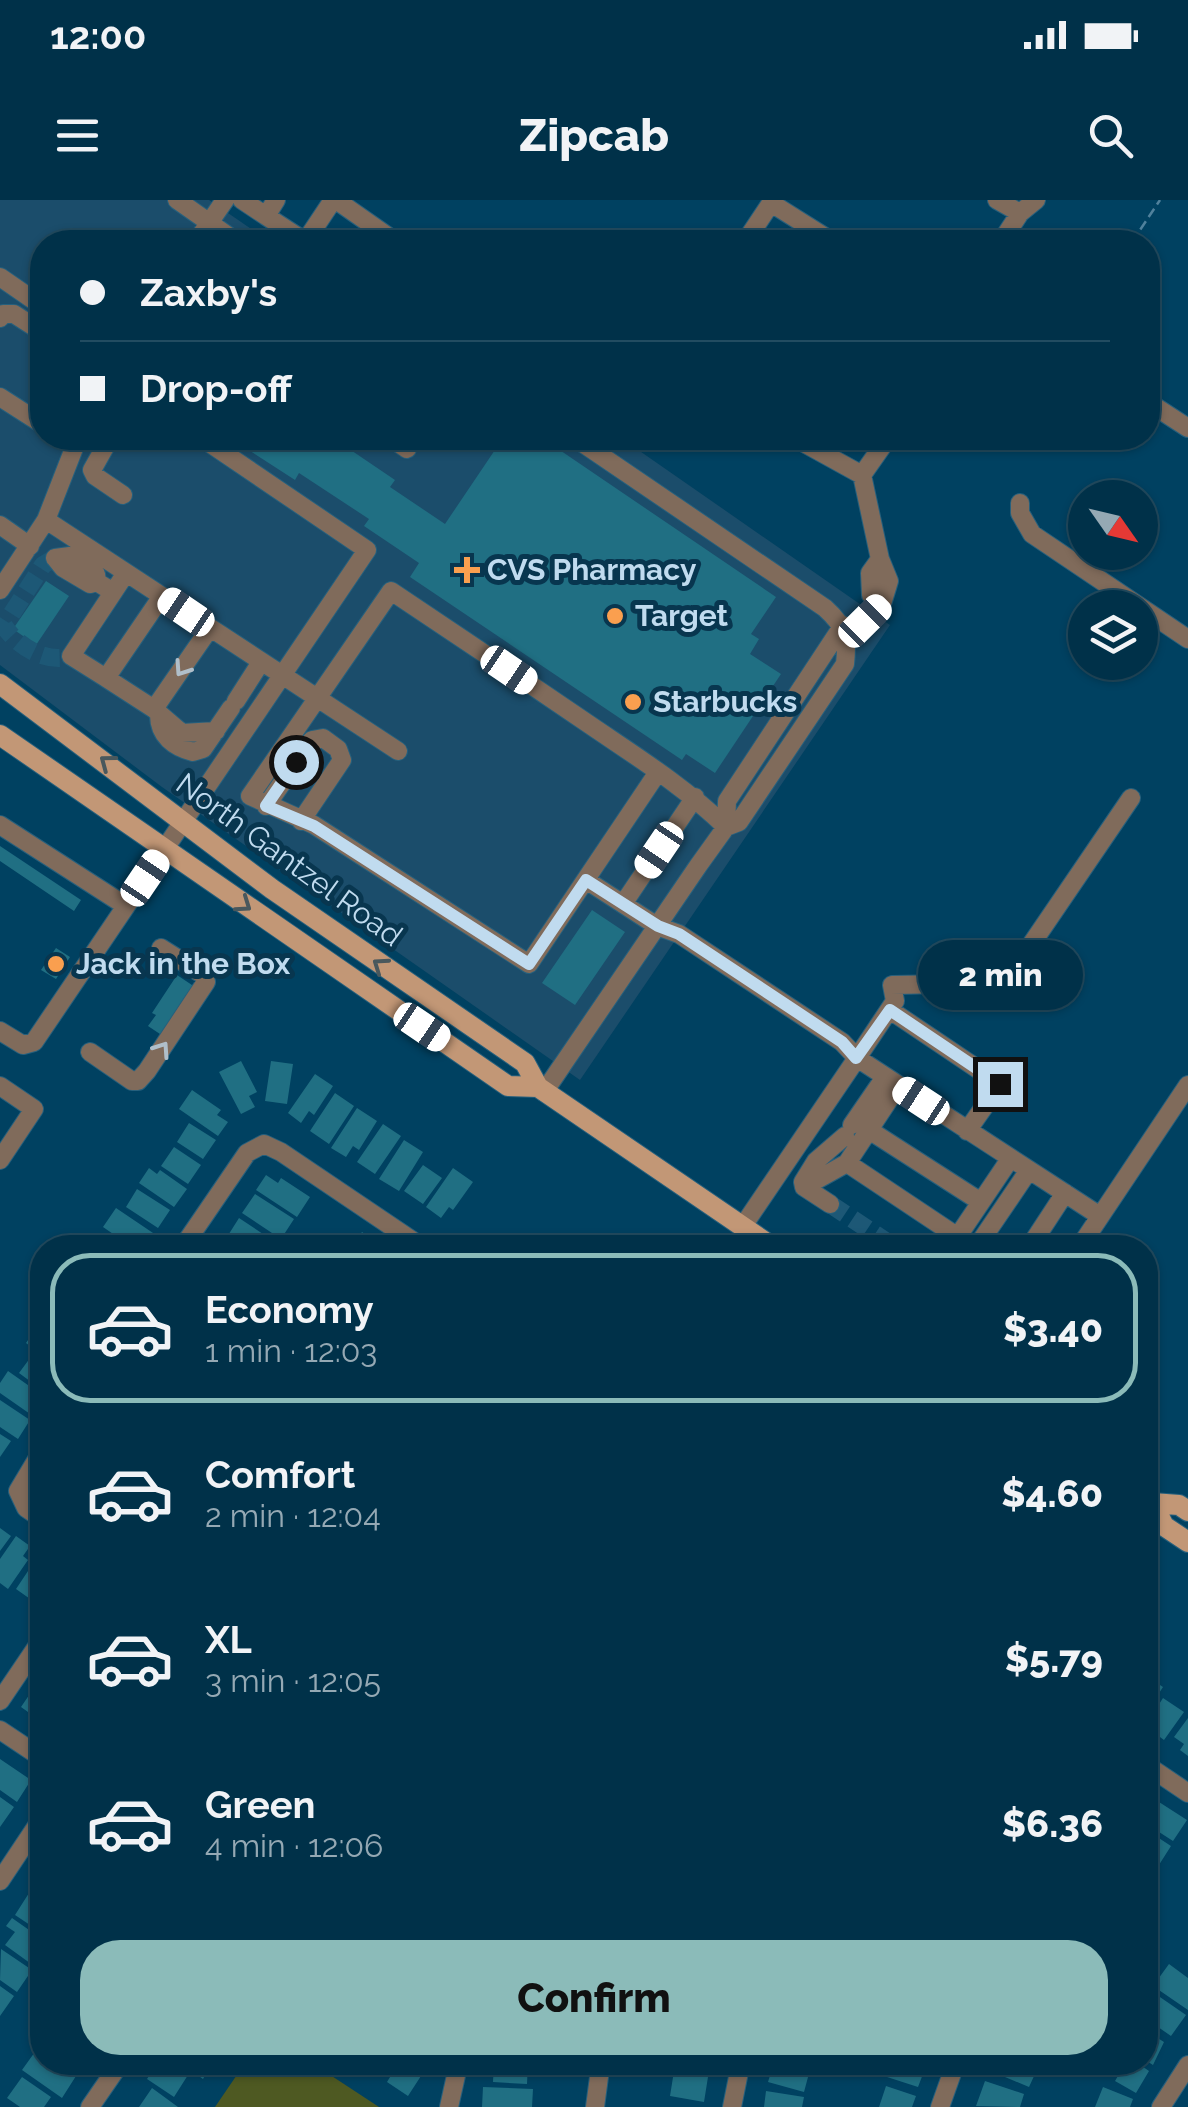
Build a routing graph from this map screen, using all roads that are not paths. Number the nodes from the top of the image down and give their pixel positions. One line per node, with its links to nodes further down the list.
1 (177, 200): 10 (street)
2 (225, 200): 10 (street)
3 (242, 200): 8 (street)
4 (335, 200): 14 (street); 15 (street)
5 (998, 200): 9 (street)
6 (1036, 200): 9 (street)
7 (772, 201): 16 (street); 17 (street)
8 (271, 208): 13 (street)
9 (1020, 212): 18 (street)
10 (209, 223): 11 (street); 12 (street)
11 (204, 230)
12 (220, 230)
13 (294, 230)
14 (314, 230)
15 (379, 230)
16 (753, 230)
17 (815, 230)
18 (1009, 230)
19 (0, 278): 20 (street)
20 (30, 298)
21 (0, 318): 22 (street)
22 (30, 324)
23 (0, 397): 25 (street)
24 (1160, 410): 26 (street)
25 (30, 415)
26 (1188, 428)
27 (73, 450): 36 (street)
28 (103, 450): 34 (street)
29 (220, 450): 48 (street)
30 (592, 450): 45 (street)
31 (817, 450): 33 (street)
32 (879, 450): 33 (street)
33 (862, 474): 45 (street)
34 (123, 496)
35 (1020, 502): 46 (street)
36 (46, 520): 38 (street); 40 (street)
37 (0, 525): 38 (street)
38 (30, 546): 42 (street)
39 (55, 558): 41 (street)
40 (126, 573): 41 (street); 43 (street)
41 (105, 587): 49 (street)
42 (0, 590)
43 (162, 596): 44 (street); 49 (street)
44 (210, 628): 47 (street); 52 (street, one-way to 52)
45 (845, 632): 62 (street)
46 (1188, 639)
47 (261, 662): 48 (street); 52 (street)
48 (282, 676): 51 (street); 59 (street)
49 (106, 678): 52 (street)
50 (0, 684): 59 (main road, North Gantzel Road, one-way to 50)
51 (316, 698): 54 (street); 55 (street); 58 (street)
52 (156, 712)
53 (0, 736): 63 (main road, North Gantzel Road)
54 (398, 751)
55 (658, 772): 56 (street); 64 (street)
56 (695, 797): 62 (street); 65 (street)
57 (1130, 798): 69 (street)
58 (266, 806): 60 (street); 60 (street)
59 (184, 821): 63 (street); 76 (main road, North Gantzel Road, one-way to 59)
60 (301, 821): 64 (street)
61 (0, 825): 66 (street)
62 (726, 827): 67 (street)
63 (164, 850): 66 (street); 76 (main road, North Gantzel Road, one-way to 76)
64 (586, 880): 65 (street)
65 (624, 904): 67 (street)
66 (126, 906): 70 (street)
67 (658, 926): 72 (street); 76 (street)
68 (162, 948): 71 (street, one-way to 68)
69 (890, 1010): 72 (street); 78 (street)
70 (0, 1032)
71 (90, 1052)
72 (856, 1058): 73 (street); 88 (street)
73 (892, 1082): 77 (street); 78 (street)
74 (1188, 1085): 87 (street)
75 (0, 1086): 80 (street)
76 (541, 1089): 88 (main road, North Gantzel Road)
77 (856, 1130): 81 (street); 83 (street); 85 (street)
78 (968, 1131): 79 (street)
79 (1010, 1158): 82 (street); 85 (street)
80 (0, 1160)
81 (847, 1163): 83 (street); 92 (street)
82 (1034, 1173): 84 (street); 94 (street); 95 (street)
83 (804, 1187): 86 (street)
84 (1065, 1193): 87 (street); 96 (street)
85 (981, 1202): 93 (street)
86 (830, 1204)
87 (1100, 1216): 97 (street)
88 (743, 1226): 91 (main road, North Gantzel Road)
89 (191, 1235): 90 (street)
90 (404, 1235)
91 (756, 1235)
92 (945, 1235)
93 (959, 1235)
94 (986, 1235)
95 (995, 1235)
96 (1038, 1235)
97 (1088, 1235)
98 (30, 1472): 100 (street)
99 (1158, 1501): 101 (main road)
100 (30, 1510)
101 (1188, 1510)
102 (1158, 1516): 103 (main road)
103 (1188, 1542)
104 (30, 1657): 105 (street)
105 (0, 1701)
106 (0, 1730): 107 (street)
107 (30, 1750)
108 (1158, 1774): 109 (street)
109 (1188, 1793)
110 (30, 1836): 111 (street)
111 (0, 1882)
112 (1188, 2065): 123 (street)
113 (112, 2075): 118 (street)
114 (455, 2075): 119 (street)
115 (599, 2075): 120 (street)
116 (738, 2075): 121 (street)
117 (951, 2075): 122 (street)
118 (90, 2107)
119 (449, 2107)
120 (595, 2107)
121 (732, 2107)
122 (940, 2107)
123 (1161, 2107)

